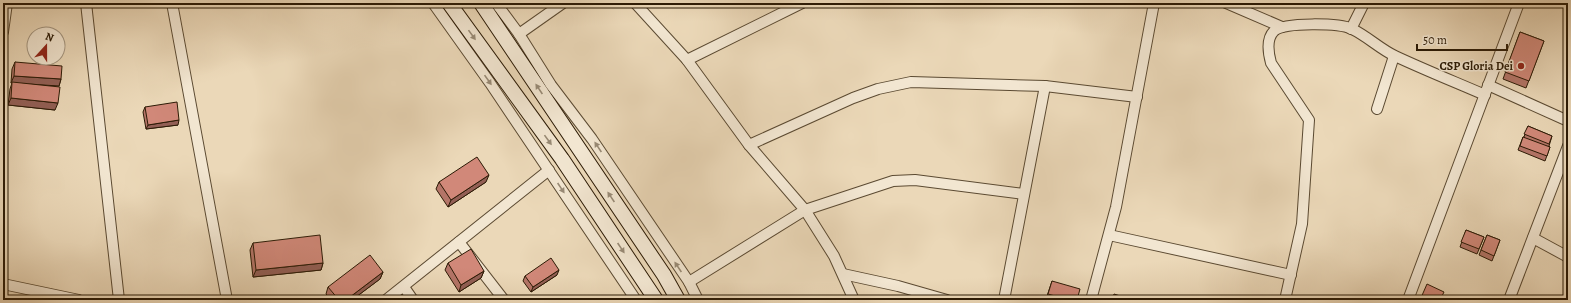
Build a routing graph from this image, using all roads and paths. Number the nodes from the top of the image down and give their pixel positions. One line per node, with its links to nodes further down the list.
1 (6, 3): 17 (street)
2 (86, 3): 42 (street)
3 (172, 3): 43 (street)
4 (432, 3): 29 (street, one-way to 29)
5 (449, 3): 48 (street, one-way to 48)
6 (481, 3): 49 (street, one-way to 6)
7 (496, 3): 18 (street)
8 (563, 3): 18 (street)
9 (634, 3): 20 (street)
10 (802, 3): 20 (street)
11 (1154, 3): 24 (street)
12 (1226, 3): 15 (street)
13 (1364, 3): 16 (street)
14 (1519, 3): 22 (street)
15 (1282, 27): 16 (street); 37 (street)
16 (1351, 29): 19 (street)
17 (3, 32)
18 (519, 34): 38 (street, one-way to 18)
19 (1394, 56): 23 (street); 25 (street)
20 (687, 60): 27 (street)
21 (1045, 86): 24 (street); 27 (street); 30 (street)
22 (1488, 86): 23 (street); 26 (street)
23 (1484, 95): 56 (street)
24 (1137, 97): 32 (street)
25 (1377, 109)
26 (1568, 122)
27 (749, 145): 31 (street)
28 (1568, 146): 33 (street)
29 (549, 170): 34 (street); 47 (street, one-way to 47)
30 (1024, 194): 31 (street); 53 (street)
31 (805, 210): 36 (street); 38 (street)
32 (1108, 235): 37 (street); 54 (street)
33 (1533, 238): 35 (street); 57 (street)
34 (459, 242): 40 (street); 46 (street)
35 (1568, 257)
36 (843, 274): 51 (street); 52 (street)
37 (1291, 275): 55 (street)
38 (689, 282): 50 (street)
39 (3, 284): 41 (street)
40 (404, 287): 44 (street); 45 (street)
41 (80, 300)
42 (119, 300)
43 (227, 300)
44 (386, 300)
45 (413, 300)
46 (504, 300)
47 (636, 300)
48 (656, 300)
49 (678, 300)
50 (698, 300)
51 (854, 300)
52 (947, 300)
53 (1004, 300)
54 (1090, 300)
55 (1286, 300)
56 (1408, 300)
57 (1509, 300)

